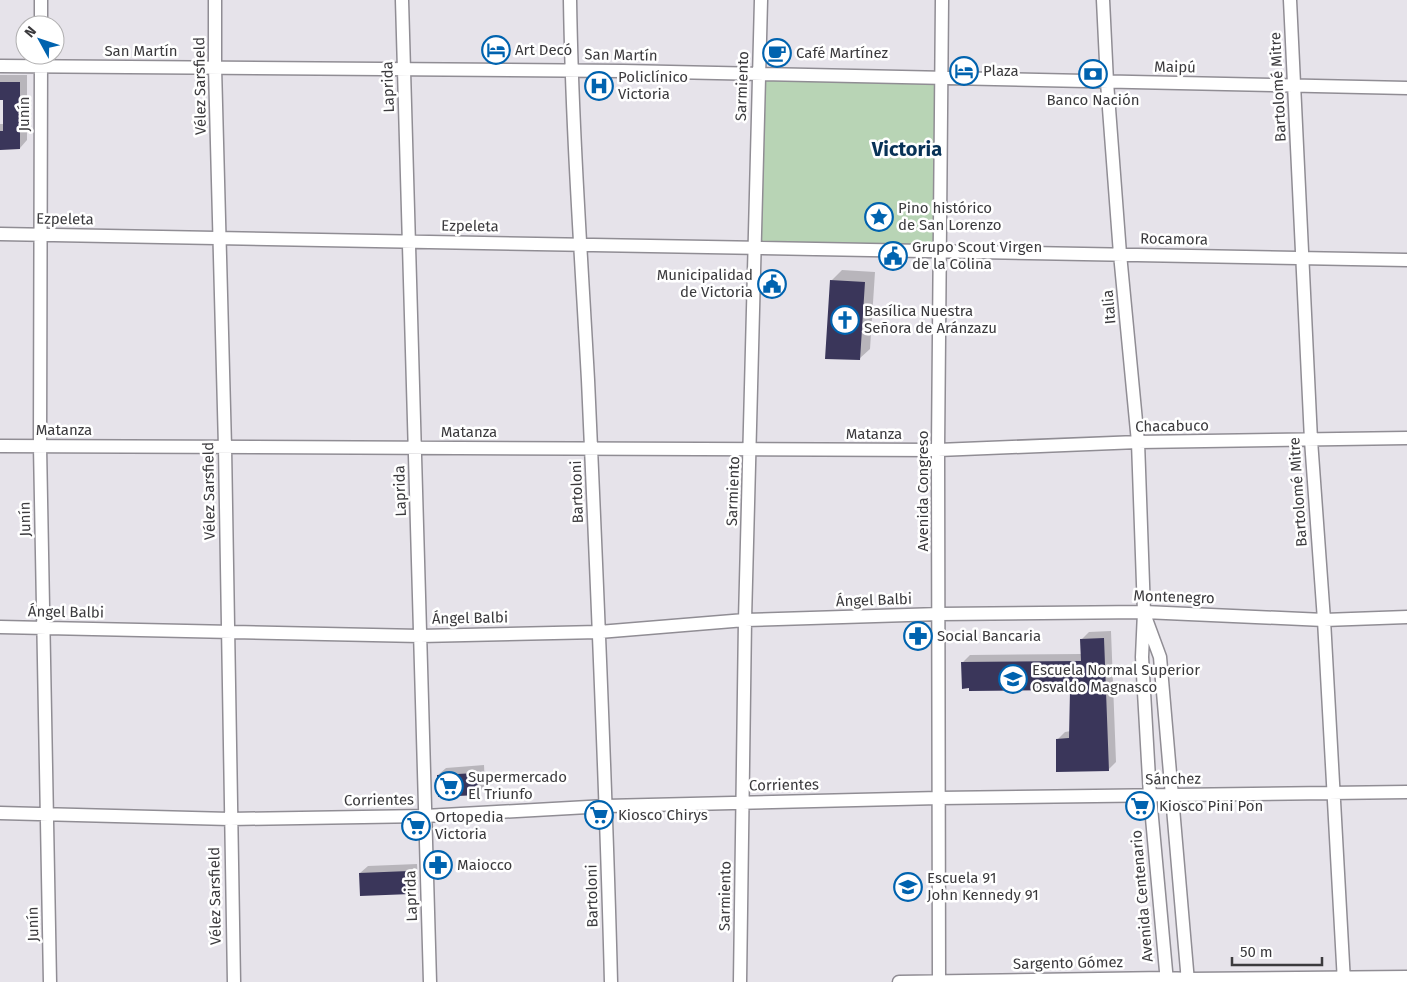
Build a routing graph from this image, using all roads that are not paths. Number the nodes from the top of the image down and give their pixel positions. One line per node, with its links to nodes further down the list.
1 (40, 0): 9 (street)
2 (215, 0): 14 (street, Vélez Sarsfield)
3 (402, 0): 15 (street, Laprida)
4 (570, 0): 16 (street, Bartoloni)
5 (761, 0): 17 (street, Sarmiento)
6 (942, 0): 18 (street, Avenida Congreso)
7 (1103, 0): 19 (street, Italia)
8 (1290, 0): 20 (street, Bartolomé Mitre)
9 (40, 15)
10 (65, 61): 14 (street, San Martín)
11 (15, 64): 13 (street, San Martín)
12 (40, 65): 23 (street, Junín)
13 (0, 66)
14 (216, 68): 15 (street, San Martín); 24 (street, Vélez Sarsfield)
15 (404, 69): 16 (street, San Martín); 25 (street, Laprida)
16 (571, 71): 17 (street, San Martín); 26 (street, Bartoloni)
17 (758, 74): 18 (street, San Martín); 27 (street, Sarmiento)
18 (942, 78): 19 (street, Maipú); 28 (street, Avenida Congreso)
19 (1107, 82): 20 (street, Maipú); 29 (street, Italia)
20 (1295, 86): 21 (street, Maipú); 30 (street, Bartolomé Mitre)
21 (1407, 88)
22 (0, 234): 23 (street, Ezpeleta)
23 (40, 235): 24 (street, Ezpeleta); 36 (street, Junín)
24 (220, 238): 25 (street, Ezpeleta); 37 (street, Vélez Sarsfield)
25 (409, 241): 26 (street, Ezpeleta); 38 (street, Laprida)
26 (581, 244): 27 (street, Ezpeleta); 39 (street, Bartoloni)
27 (754, 248): 28 (street, Ezpeleta); 40 (street, Sarmiento)
28 (940, 251): 29 (street, Rocamora); 41 (street, Avenida Congreso)
29 (1120, 254): 30 (street, Rocamora); 34 (street, Italia)
30 (1301, 258): 31 (street, Rocamora); 33 (street, Bartolomé Mitre)
31 (1407, 260)
32 (1407, 438): 33 (street, Chacabuco)
33 (1311, 440): 34 (street, Chacabuco); 46 (street, Bartolomé Mitre)
34 (1138, 442): 41 (street, Chacabuco); 42 (street, Italia)
35 (0, 446): 36 (street, Matanza)
36 (40, 446): 37 (street, Matanza); 48 (street, Junín)
37 (225, 447): 38 (street, Matanza); 49 (street, Vélez Sarsfield)
38 (415, 448): 39 (street, Matanza); 51 (street, Laprida)
39 (591, 449): 40 (street, Matanza); 50 (street, Bartoloni)
40 (750, 449): 41 (street, Matanza); 45 (street, Sarmiento)
41 (938, 450): 43 (street, Avenida Congreso)
42 (1144, 612): 43 (street, Montenegro); 46 (street, Montenegro); 54 (street); 55 (street, Avenida Centenario)
43 (940, 614): 45 (street, Ángel Balbi); 56 (street, Avenida Congreso)
44 (1407, 617): 46 (street, Montenegro)
45 (745, 620): 50 (street, Ángel Balbi); 57 (street, Sarmiento)
46 (1324, 620): 53 (street, Bartolomé Mitre)
47 (0, 627): 48 (street, Ángel Balbi)
48 (44, 628): 49 (street, Ángel Balbi); 60 (street, Junín)
49 (228, 632): 51 (street, Ángel Balbi); 62 (street, Vélez Sarsfield)
50 (599, 632): 51 (street, Ángel Balbi); 58 (street, Bartoloni)
51 (420, 636): 61 (street, Laprida)
52 (1407, 792): 53 (street, Sánchez)
53 (1333, 793): 54 (street, Sánchez); 66 (street, Bartolomé Mitre)
54 (1172, 795): 55 (street, Sánchez); 65 (street)
55 (1150, 796): 56 (street, Sánchez); 64 (street, Avenida Centenario)
56 (939, 798): 57 (street, Corrientes); 67 (street, Avenida Congreso)
57 (743, 802): 58 (street, Corrientes); 72 (street, Sarmiento)
58 (606, 806): 61 (street, Corrientes); 71 (street, Bartoloni)
59 (0, 813): 60 (street, Corrientes)
60 (47, 814): 62 (street, Corrientes); 68 (street, Junín)
61 (425, 816): 62 (street, Corrientes); 70 (street, Laprida)
62 (230, 819): 69 (street, Vélez Sarsfield)
63 (1407, 977): 66 (street, Sargento Gómez)
64 (1166, 980): 65 (street, Sargento Gómez); 67 (street, Sargento Gómez)
65 (1188, 980): 66 (street, Sargento Gómez)
66 (1343, 980)
67 (939, 981): 73 (street, Sargento Gómez)
68 (50, 982)
69 (234, 982)
70 (430, 982)
71 (610, 982)
72 (740, 982)
73 (900, 982)

